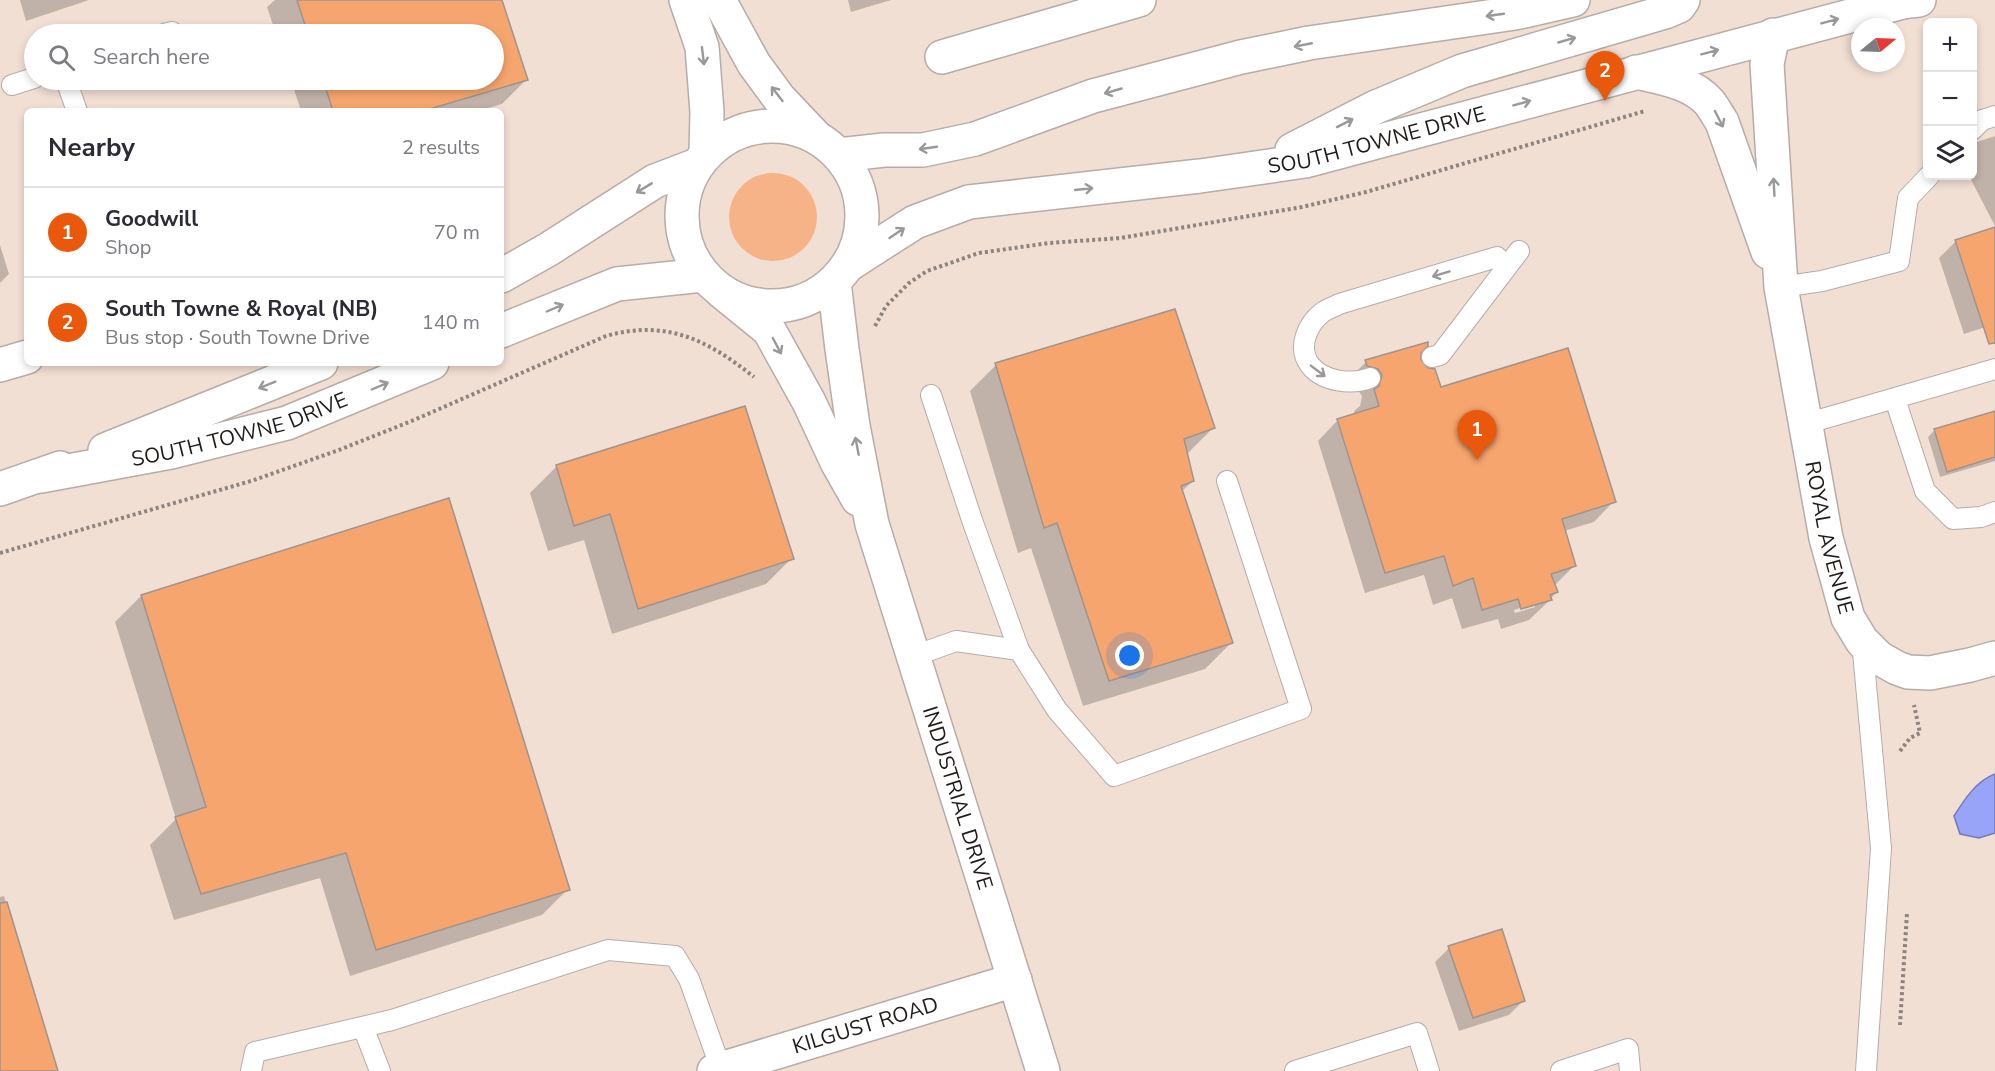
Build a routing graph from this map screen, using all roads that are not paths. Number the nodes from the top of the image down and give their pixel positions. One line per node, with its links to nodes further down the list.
1 (686, 0): 17 (street, one-way to 17)
2 (719, 0): 16 (street, one-way to 2)
3 (1139, 0): 8 (street)
4 (1573, 0): 16 (street, one-way to 16)
5 (1683, 0): 18 (street, one-way to 5)
6 (1910, 1): 7 (street, SOUTH TOWNE DRIVE, one-way to 6)
7 (1773, 36): 9 (street, SOUTH TOWNE DRIVE, one-way to 7); 25 (street, ROYAL AVENUE, one-way to 7)
8 (942, 57)
9 (1636, 72): 18 (street, SOUTH TOWNE DRIVE, one-way to 9); 25 (street, ROYAL AVENUE, one-way to 25)
10 (24, 81): 11 (lane)
11 (12, 85)
12 (70, 90): 13 (lane)
13 (76, 108)
14 (1995, 116): 15 (lane)
15 (1976, 126)
16 (828, 146): 17 (street); 22 (street)
17 (702, 159): 23 (street, one-way to 23); 24 (street)
18 (1255, 168): 22 (street, SOUTH TOWNE DRIVE, one-way to 18)
19 (1925, 180): 25 (lane)
20 (1519, 250): 27 (lane)
21 (1497, 257): 33 (lane, one-way to 33)
22 (841, 273): 24 (street); 41 (street, INDUSTRIAL DRIVE, one-way to 22)
23 (504, 274)
24 (712, 283): 26 (street, one-way to 24); 41 (street, INDUSTRIAL DRIVE, one-way to 41)
25 (1780, 287): 36 (street, ROYAL AVENUE)
26 (504, 330)
27 (1432, 357)
28 (24, 358): 29 (street)
29 (0, 365)
30 (314, 366): 37 (street, SOUTH TOWNE DRIVE, one-way to 37)
31 (425, 366): 37 (street, SOUTH TOWNE DRIVE, one-way to 31)
32 (1995, 369): 35 (lane)
33 (1370, 378)
34 (931, 395): 43 (lane)
35 (1895, 399): 36 (lane); 40 (lane)
36 (1804, 424): 42 (street, ROYAL AVENUE)
37 (41, 476): 39 (street, SOUTH TOWNE DRIVE)
38 (1227, 481): 43 (lane)
39 (0, 489)
40 (1995, 512)
41 (872, 524): 44 (street, INDUSTRIAL DRIVE)
42 (1862, 641): 45 (street, ROYAL AVENUE); 56 (lane)
43 (1019, 650): 44 (lane)
44 (914, 656): 46 (street, INDUSTRIAL DRIVE)
45 (1995, 658)
46 (1015, 980): 48 (street, KILGUST ROAD); 51 (street, INDUSTRIAL DRIVE)
47 (363, 1027): 48 (lane); 49 (lane); 50 (lane)
48 (718, 1070)
49 (251, 1071)
50 (380, 1071)
51 (1043, 1071)
52 (1295, 1071): 53 (lane)
53 (1429, 1071)
54 (1561, 1071): 55 (lane)
55 (1630, 1071)
56 (1866, 1071)

